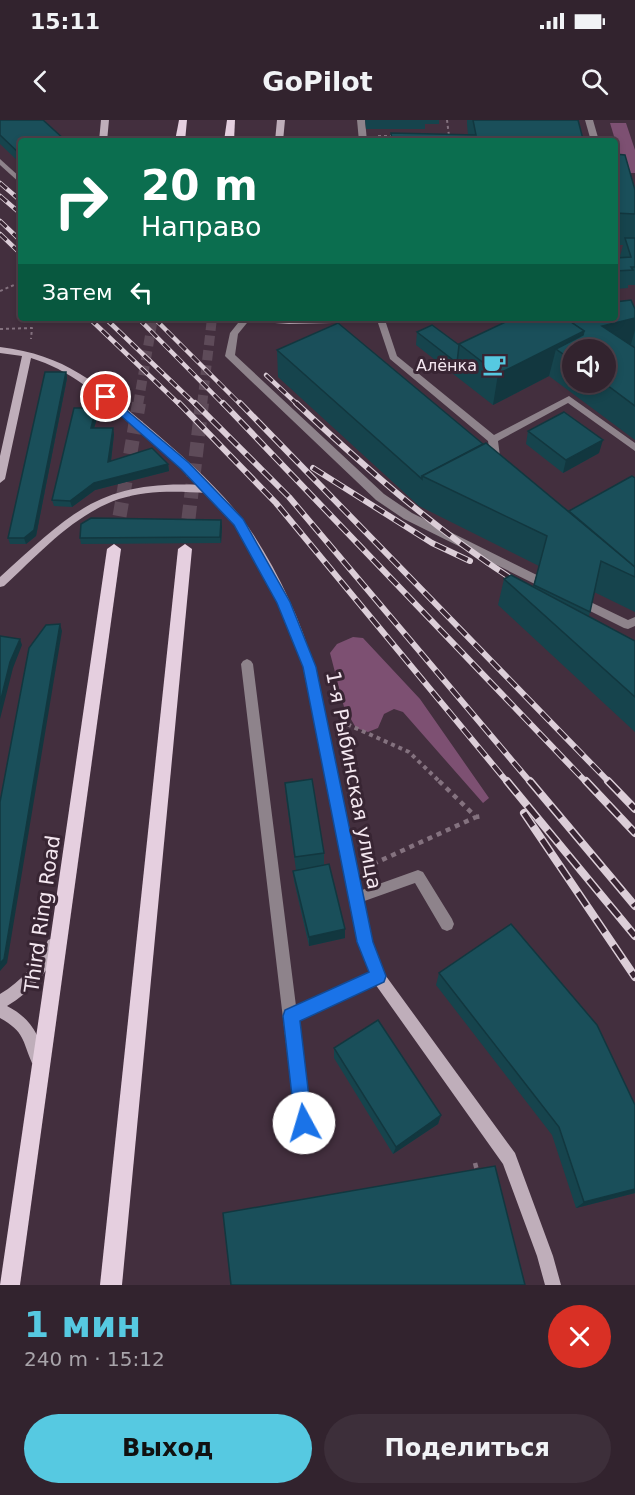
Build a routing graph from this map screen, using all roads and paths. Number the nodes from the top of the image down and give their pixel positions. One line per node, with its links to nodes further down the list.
1 (105, 120): 10 (street)
2 (183, 120): 11 (main road)
3 (231, 120): 12 (main road)
4 (281, 120): 13 (street)
5 (361, 120): 14 (lane)
6 (447, 120): 9 (path)
7 (589, 120): 15 (lane)
8 (401, 136): 14 (path)
9 (437, 136)
10 (103, 138)
11 (180, 138)
12 (229, 138)
13 (279, 138)
14 (362, 138)
15 (594, 138)
16 (0, 161): 17 (lane)
17 (18, 179)
18 (18, 283): 19 (path)
19 (0, 291)
20 (244, 321): 34 (lane)
21 (381, 321): 26 (lane)
22 (32, 328): 23 (path)
23 (0, 329)
24 (0, 350): 25 (street, 1-я Рыбинская улица)
25 (27, 354): 29 (street); 30 (street, 1-я Рыбинская улица)
26 (493, 440): 27 (lane); 28 (lane)
27 (635, 448)
28 (497, 475)
29 (0, 479)
30 (208, 489): 33 (street); 38 (street, 1-я Рыбинская улица)
31 (114, 549): 40 (main road, Third Ring Road)
32 (185, 549): 50 (main road)
33 (0, 583)
34 (635, 621)
35 (247, 664): 44 (lane)
36 (334, 718): 37 (path)
37 (373, 864)
38 (356, 898): 39 (lane); 41 (street, 1-я Рыбинская улица)
39 (447, 924)
40 (61, 928): 42 (street); 45 (main road, Third Ring Road)
41 (378, 976): 44 (lane); 51 (street, 1-я Рыбинская улица)
42 (0, 1002)
43 (0, 1010): 45 (street)
44 (291, 1016): 46 (lane)
45 (40, 1075): 49 (main road, Third Ring Road)
46 (306, 1145)
47 (476, 1163): 48 (path)
48 (479, 1176)
49 (9, 1285)
50 (111, 1285)
51 (553, 1285)

